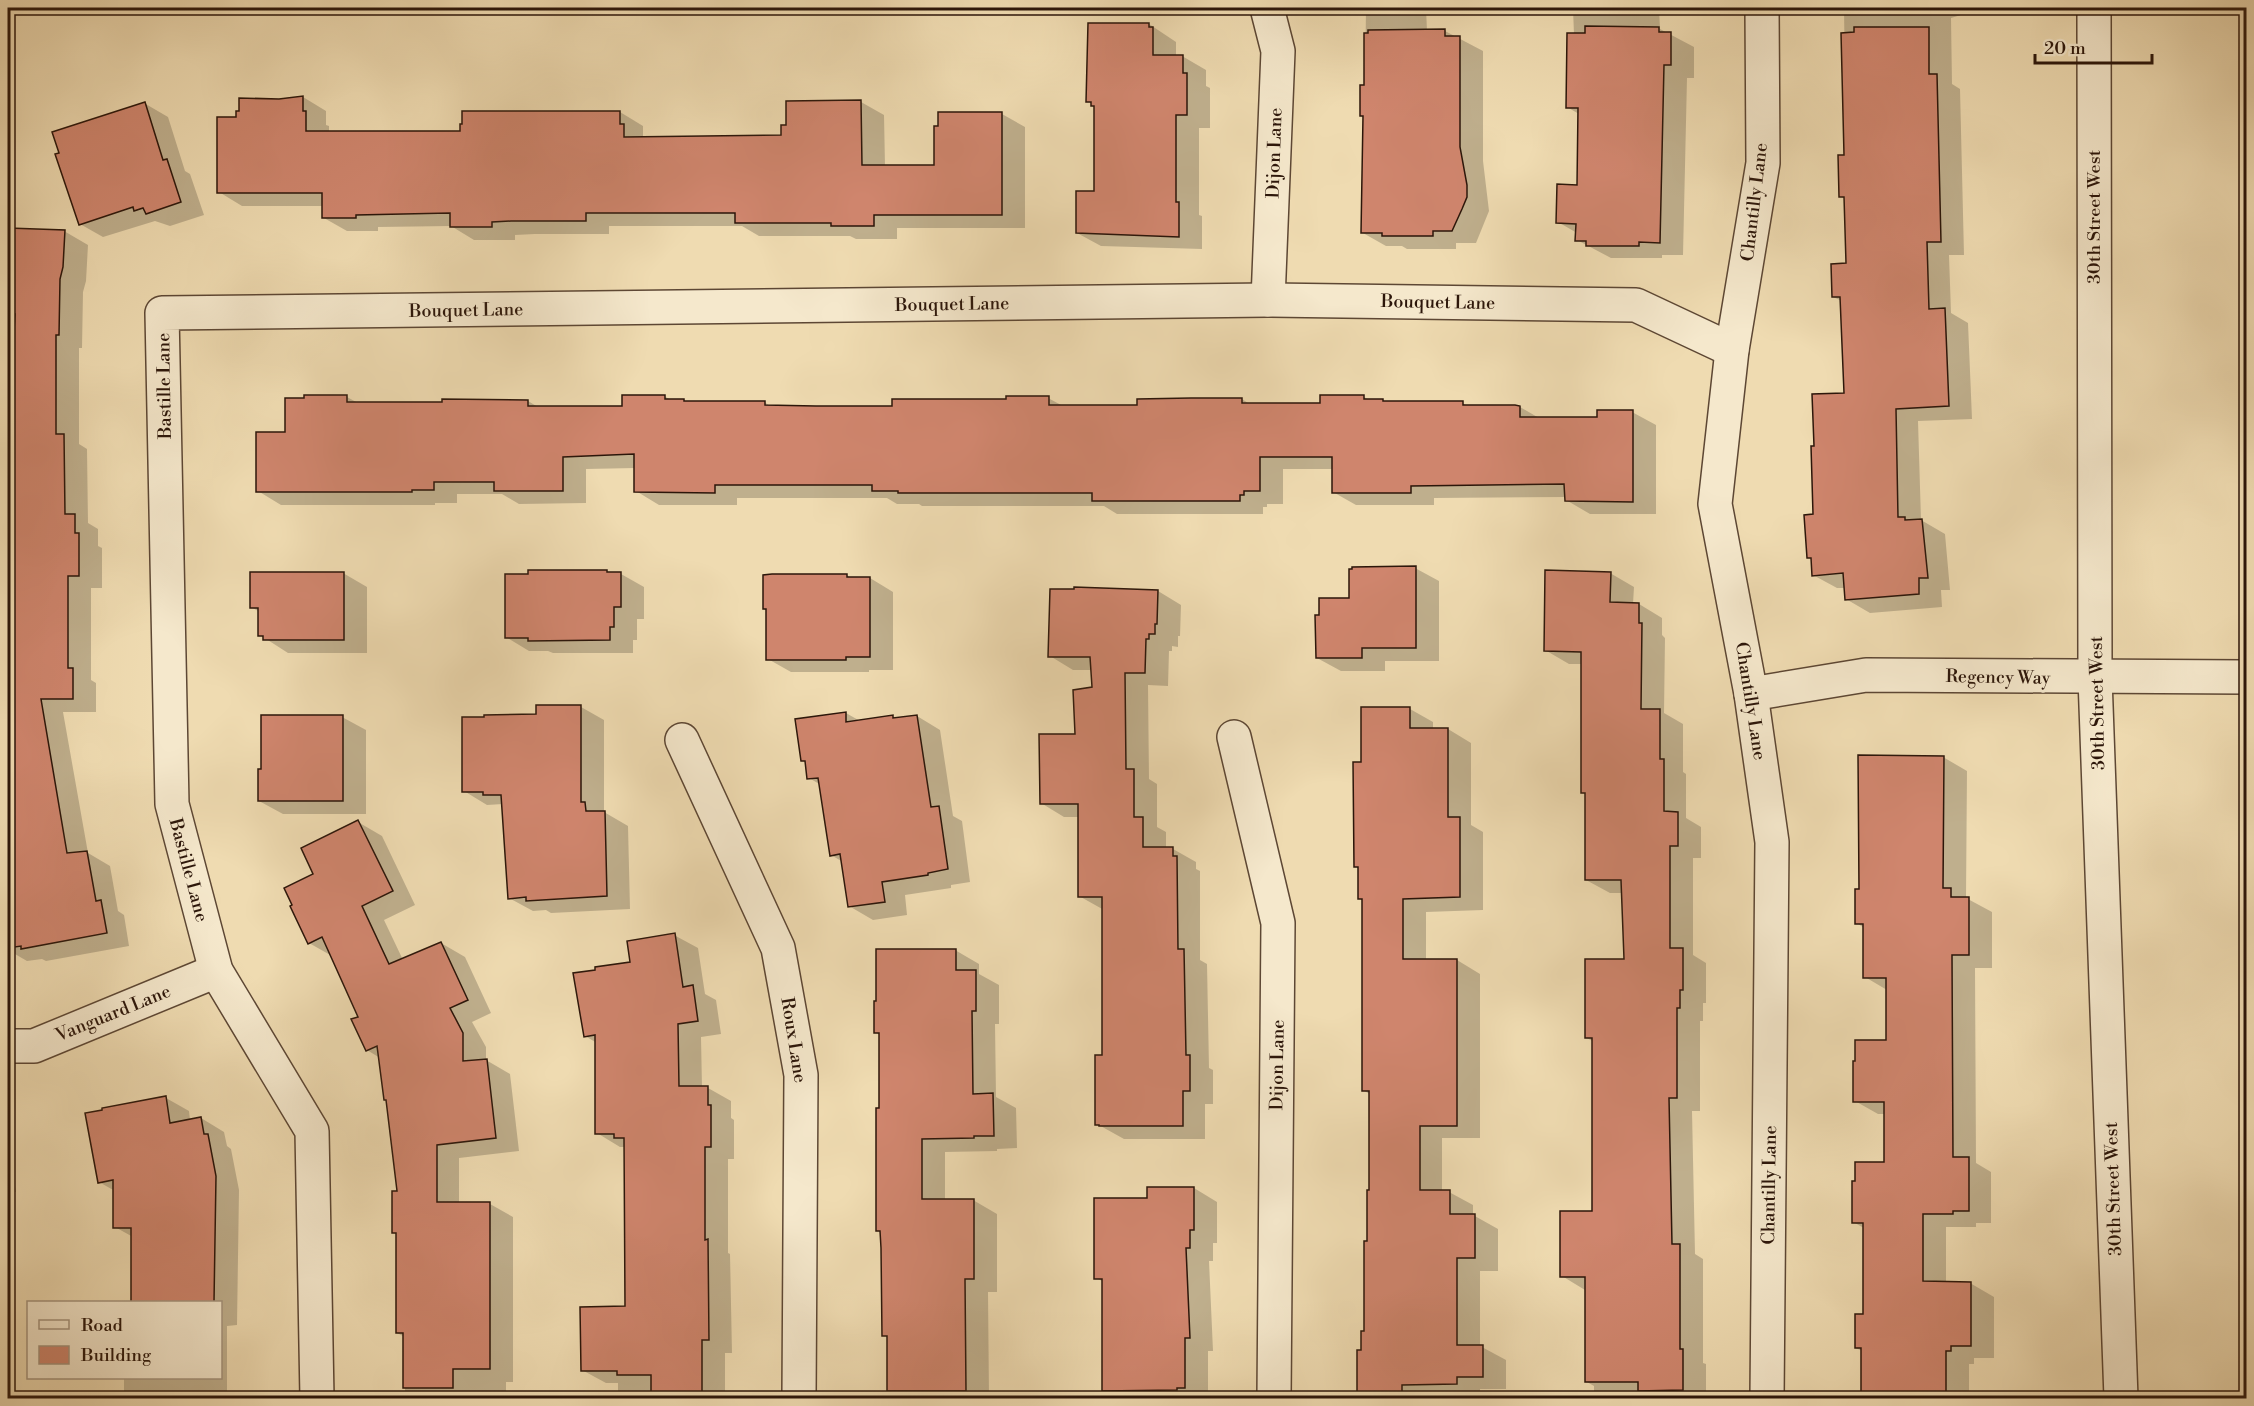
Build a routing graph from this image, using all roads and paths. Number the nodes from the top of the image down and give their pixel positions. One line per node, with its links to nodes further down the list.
1 (1267, 8): 4 (street, Dijon Lane)
2 (1762, 8): 6 (street, Chantilly Lane)
3 (2094, 8): 8 (street, 30th Street West)
4 (1268, 300): 5 (street, Bouquet Lane); 6 (street, Bouquet Lane)
5 (162, 313): 12 (street, Bastille Lane)
6 (1732, 350): 9 (street, Chantilly Lane)
7 (2247, 677): 8 (street, Regency Way)
8 (2095, 678): 9 (street, Regency Way); 18 (street, 30th Street West)
9 (1751, 694): 17 (street, Chantilly Lane)
10 (1234, 737): 16 (street, Dijon Lane)
11 (682, 740): 15 (street, Roux Lane)
12 (216, 971): 13 (street, Vanguard Lane); 14 (street, Bastille Lane)
13 (8, 1046)
14 (317, 1398)
15 (799, 1398)
16 (1274, 1398)
17 (1767, 1398)
18 (2121, 1398)

